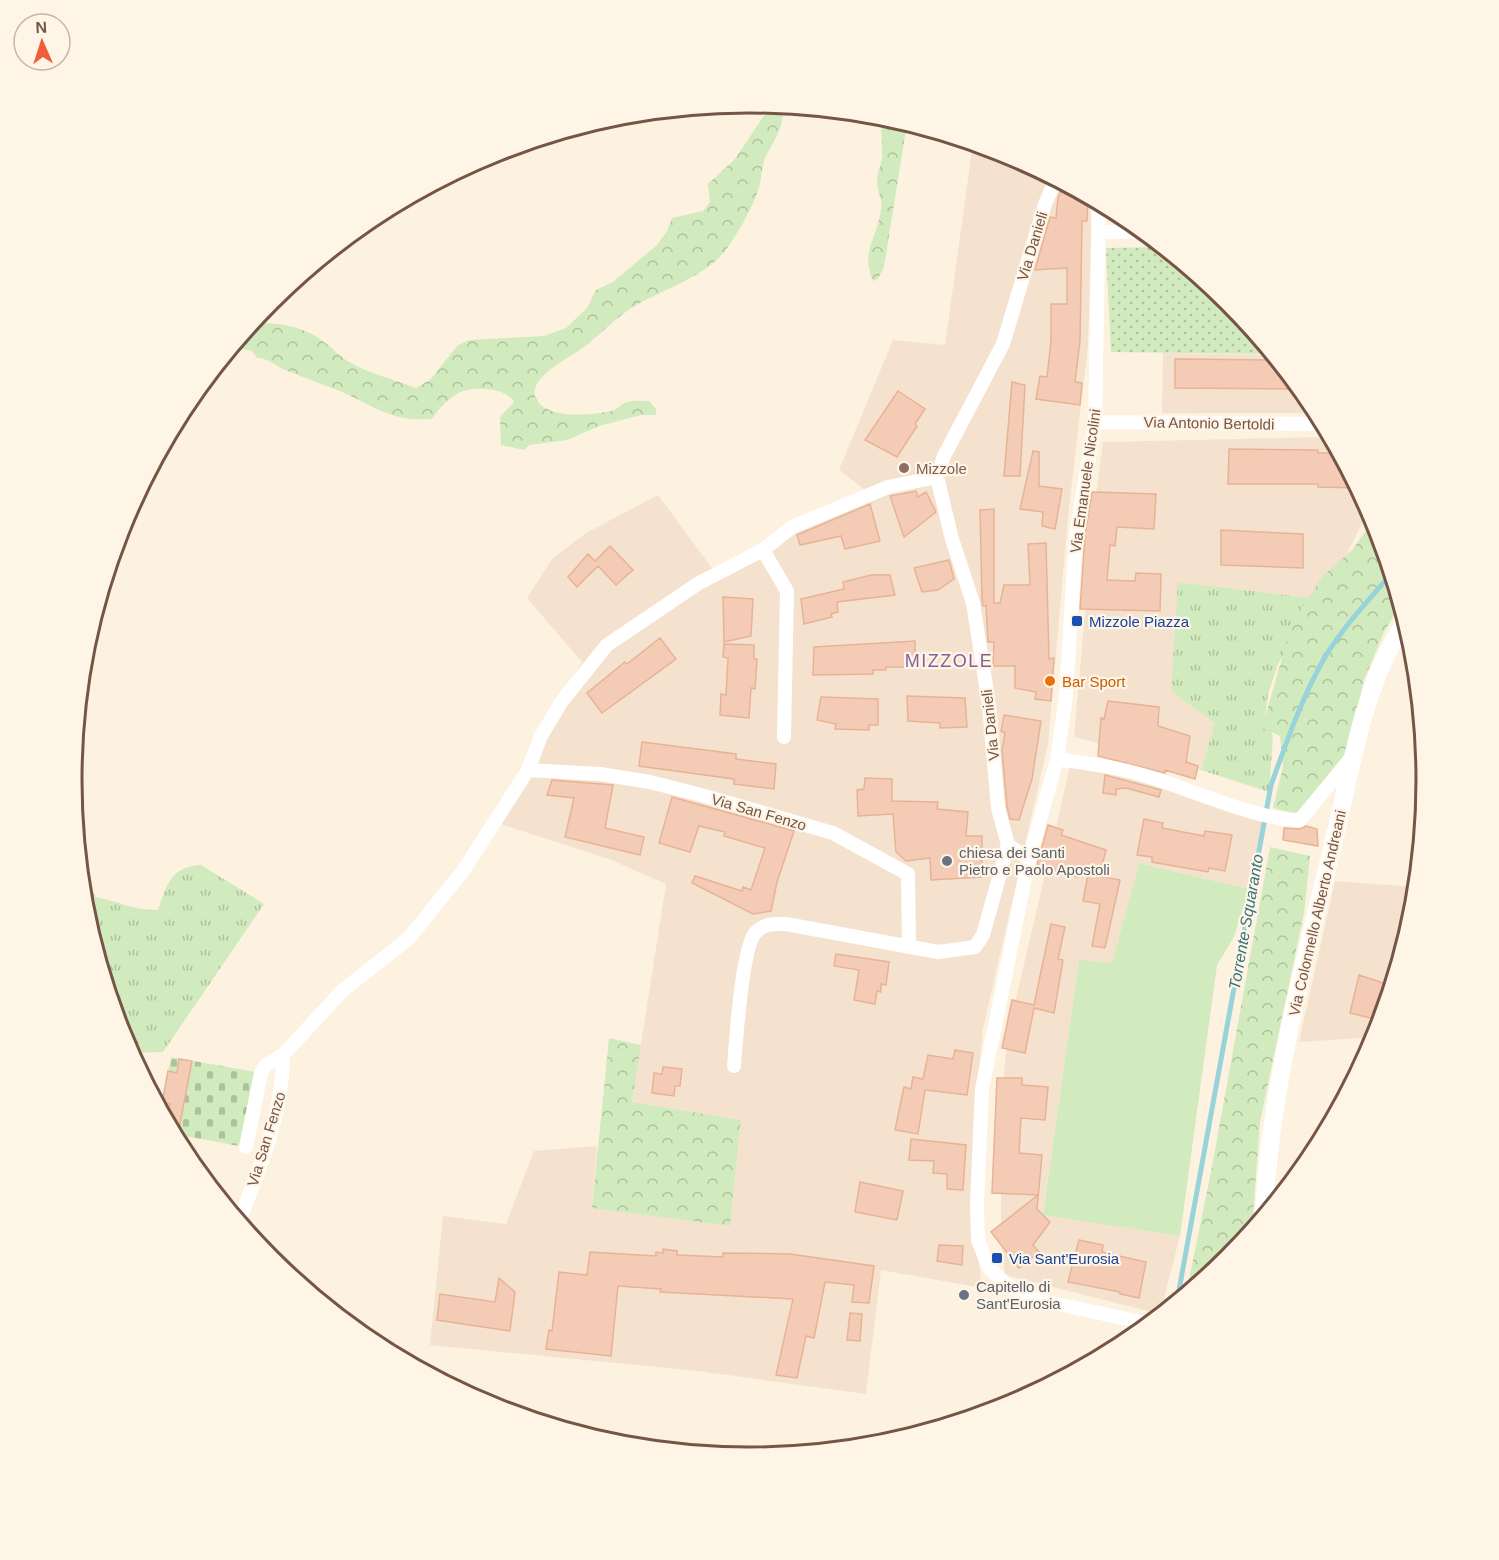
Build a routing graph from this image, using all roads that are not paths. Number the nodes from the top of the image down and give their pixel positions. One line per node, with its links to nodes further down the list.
1 (1053, 186): 7 (street, Via Danieli)
2 (1099, 212): 3 (street, Via Emanuele Nicolini)
3 (1099, 232): 4 (street); 5 (street, Via Emanuele Nicolini)
4 (1130, 232)
5 (1095, 422): 6 (street, Via Antonio Bertoldi); 12 (street, Via Emanuele Nicolini)
6 (1313, 424)
7 (937, 477): 8 (street); 14 (street, Via Danieli)
8 (763, 550): 10 (street); 13 (street, Via San Fenzo)
9 (1399, 630): 11 (street, Via Colonnello Alberto Andreani)
10 (784, 737)
11 (1355, 753): 12 (street); 20 (street, Via Colonnello Alberto Andreani)
12 (1057, 759): 15 (street, Via Emanuele Nicolini)
13 (528, 770): 16 (street, Via San Fenzo); 17 (street, Via San Fenzo)
14 (1008, 845): 15 (street); 16 (street)
15 (1029, 859): 22 (street)
16 (909, 947): 18 (street)
17 (283, 1055): 19 (street, Via San Fenzo); 21 (street, Via San Fenzo)
18 (734, 1066)
19 (246, 1147)
20 (1265, 1203)
21 (242, 1213)
22 (1139, 1322)

